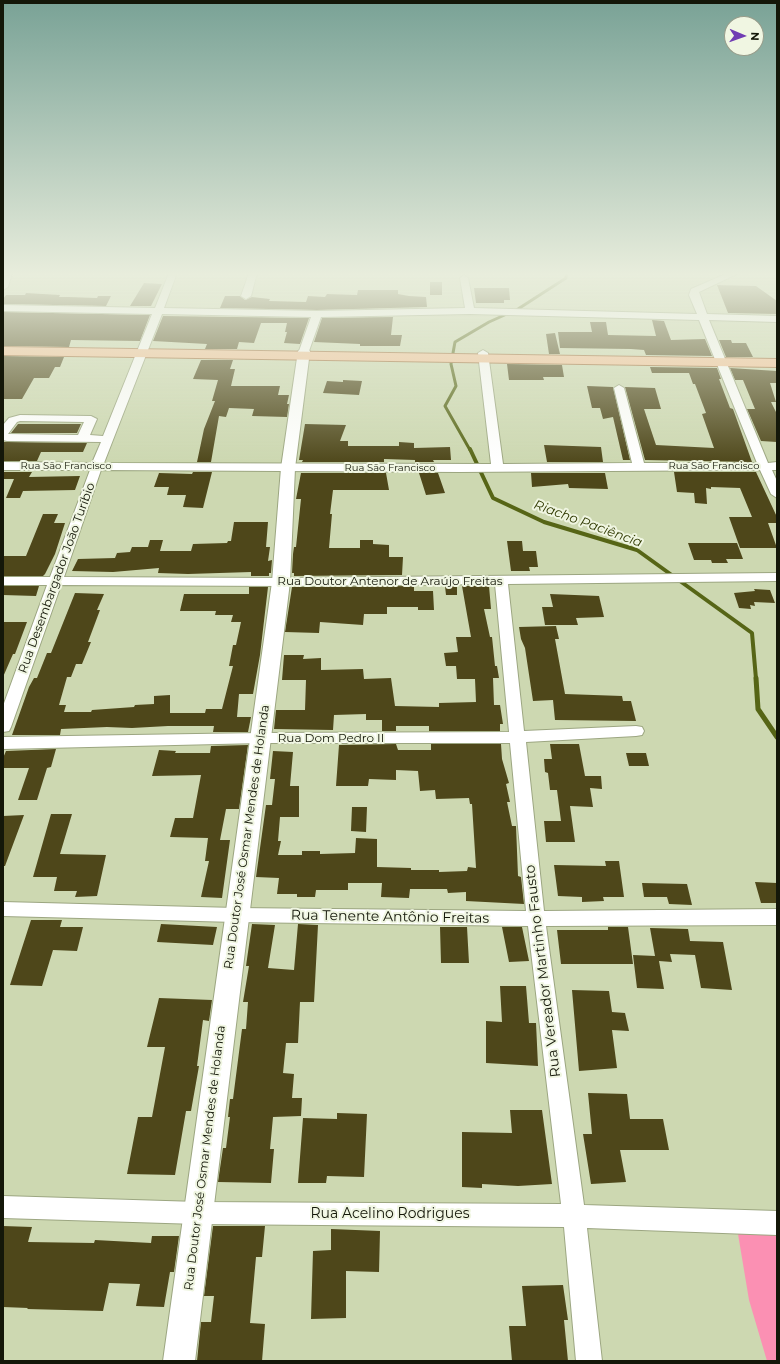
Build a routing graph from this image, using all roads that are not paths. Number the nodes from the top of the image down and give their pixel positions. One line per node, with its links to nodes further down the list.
1 (147, 337): 7 (street, Rua Desembargador João Turíbio)
2 (310, 337): 8 (street, Rua Doutor José Osmar Mendes de Holanda)
3 (710, 337): 11 (street)
4 (3, 346): 5 (main road)
5 (26, 349): 6 (main road); 7 (main road)
6 (3, 351)
7 (141, 351): 8 (main road); 16 (street, Rua Desembargador João Turíbio)
8 (304, 354): 9 (main road); 23 (street, Rua Doutor José Osmar Mendes de Holanda)
9 (482, 355): 11 (main road); 19 (street)
10 (777, 357): 11 (main road)
11 (719, 359): 12 (main road); 21 (street)
12 (777, 363)
13 (619, 388): 20 (street)
14 (3, 434): 15 (street); 15 (street)
15 (83, 438): 16 (street)
16 (108, 440): 18 (street, Rua Desembargador João Turíbio)
17 (3, 466): 18 (street, Rua São Francisco)
18 (97, 466): 23 (street, Rua São Francisco); 26 (street, Rua Desembargador João Turíbio)
19 (497, 466): 20 (street, Rua São Francisco); 23 (street, Rua São Francisco)
20 (639, 466): 21 (street, Rua São Francisco)
21 (764, 466): 22 (street, Rua São Francisco); 24 (street)
22 (777, 466)
23 (288, 468): 29 (street, Rua Doutor José Osmar Mendes de Holanda)
24 (777, 494)
25 (777, 577): 27 (street, Rua Doutor Antenor de Araújo Freitas)
26 (57, 580): 28 (street, Rua Doutor Antenor de Araújo Freitas); 29 (street, Rua Doutor Antenor de Araújo Freitas); 30 (street, Rua Desembargador João Turíbio)
27 (501, 580): 29 (street, Rua Doutor Antenor de Araújo Freitas); 32 (street, Rua Vereador Martinho Fausto)
28 (3, 581)
29 (281, 582): 33 (street, Rua Doutor José Osmar Mendes de Holanda)
30 (3, 727)
31 (636, 732): 32 (street, Rua Dom Pedro II)
32 (517, 737): 33 (street, Rua Dom Pedro II); 38 (street, Rua Vereador Martinho Fausto)
33 (261, 738): 34 (street, Rua Dom Pedro II); 36 (street, Rua Doutor José Osmar Mendes de Holanda)
34 (3, 743)
35 (3, 909): 36 (street, Rua Tenente Antônio Freitas)
36 (236, 915): 38 (street, Rua Tenente Antônio Freitas); 40 (street, Rua Doutor José Osmar Mendes de Holanda)
37 (777, 917): 38 (street, Rua Tenente Antônio Freitas)
38 (536, 919): 41 (street, Rua Vereador Martinho Fausto)
39 (3, 1207): 40 (street, Rua Acelino Rodrigues)
40 (198, 1213): 41 (street, Rua Acelino Rodrigues); 43 (street, Rua Doutor José Osmar Mendes de Holanda)
41 (574, 1216): 42 (street, Rua Acelino Rodrigues); 44 (street, Rua Vereador Martinho Fausto)
42 (777, 1223)
43 (179, 1361)
44 (589, 1361)

